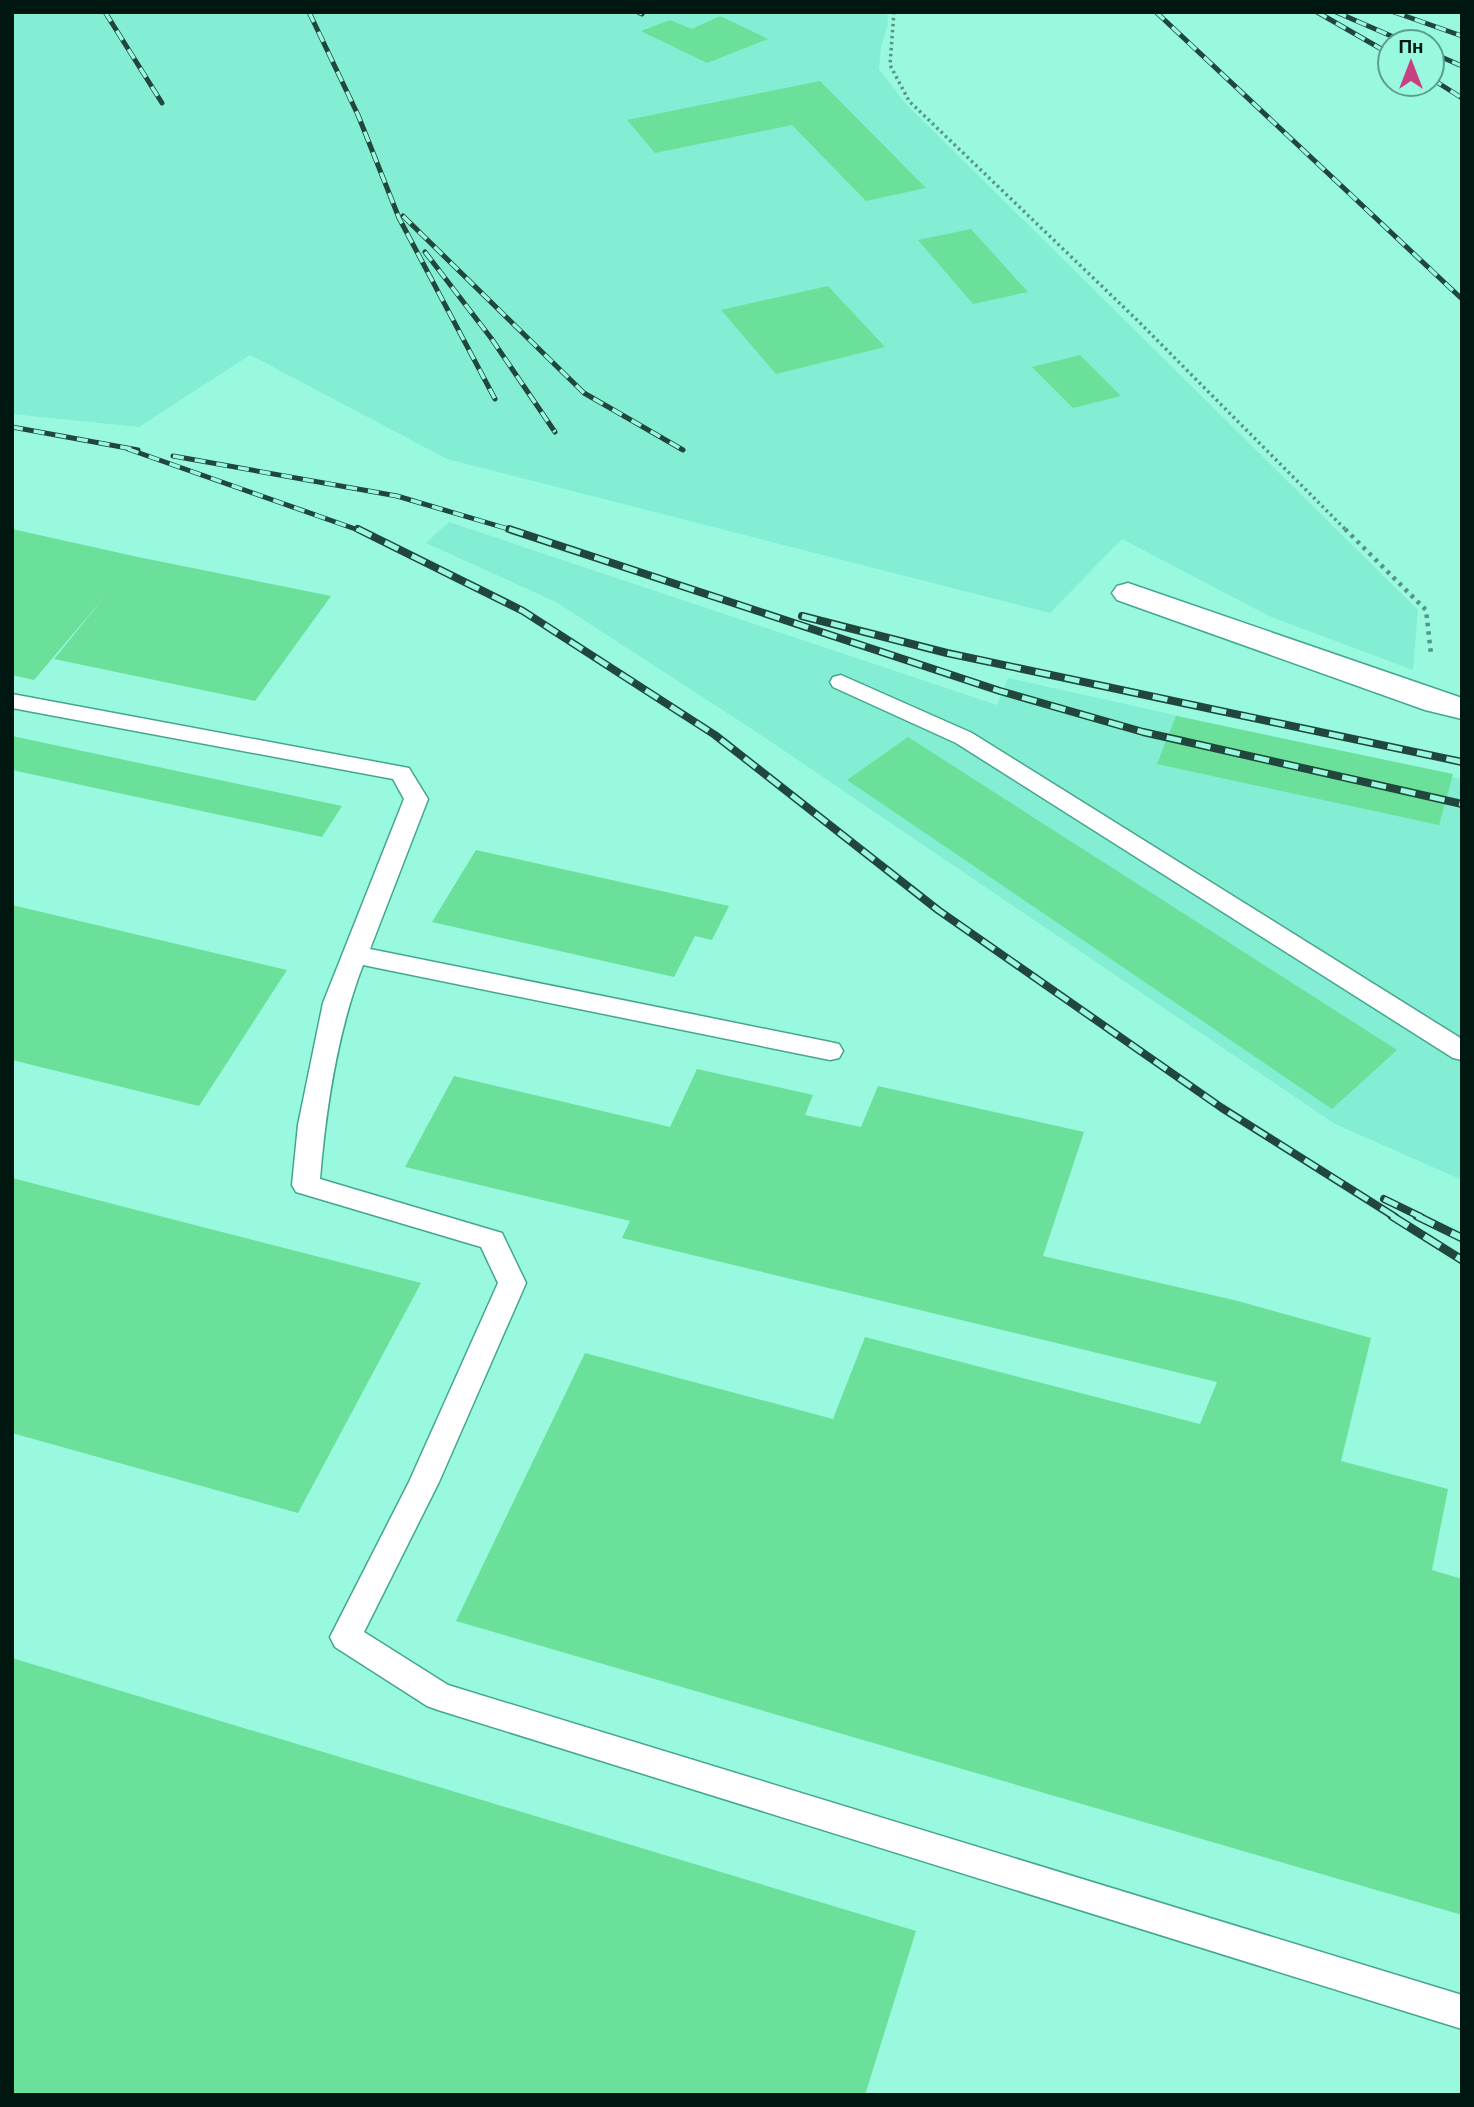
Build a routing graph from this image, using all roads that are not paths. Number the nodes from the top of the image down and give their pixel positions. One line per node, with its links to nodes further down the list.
1 (1128, 593): 4 (street)
2 (841, 682): 7 (lane)
3 (12, 701): 5 (lane)
4 (1449, 706)
5 (355, 955): 6 (lane); 8 (lane)
6 (830, 1051)
7 (1462, 1051)
8 (1462, 2012)

